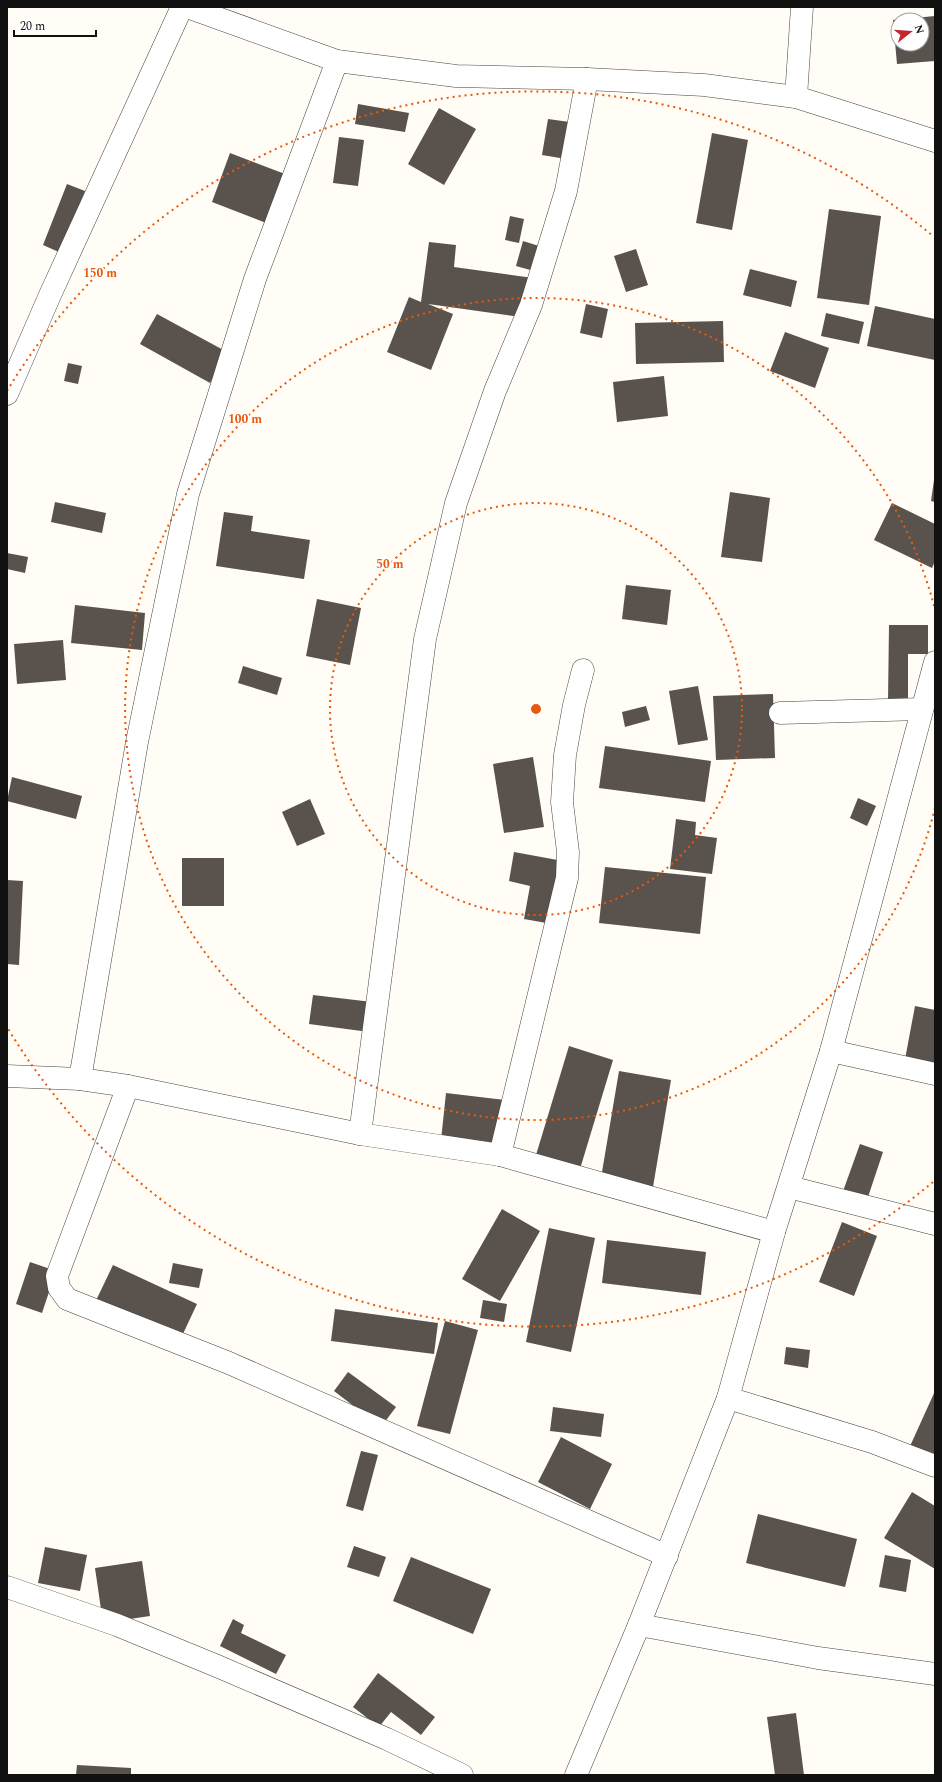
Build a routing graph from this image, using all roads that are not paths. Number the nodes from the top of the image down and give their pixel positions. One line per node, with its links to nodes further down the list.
1 (182, 7): 8 (street)
2 (186, 7): 4 (street)
3 (802, 7): 6 (street)
4 (337, 61): 5 (street); 16 (street)
5 (587, 79): 6 (street); 18 (street)
6 (796, 97): 7 (street)
7 (935, 140)
8 (7, 394)
9 (935, 662): 11 (street)
10 (583, 670): 19 (street)
11 (922, 709): 12 (street); 13 (street)
12 (780, 713)
13 (830, 1051): 14 (street); 20 (street)
14 (935, 1074)
15 (7, 1076): 16 (street)
16 (80, 1079): 17 (street)
17 (128, 1086): 18 (street); 25 (street)
18 (360, 1134): 19 (street)
19 (500, 1155): 22 (street)
20 (789, 1187): 21 (street); 22 (street)
21 (935, 1224)
22 (774, 1232): 23 (street)
23 (728, 1398): 24 (street); 25 (street)
24 (935, 1466)
25 (667, 1556): 27 (street)
26 (7, 1587): 29 (street)
27 (639, 1625): 28 (street); 30 (street)
28 (935, 1674)
29 (462, 1775)
30 (576, 1775)

